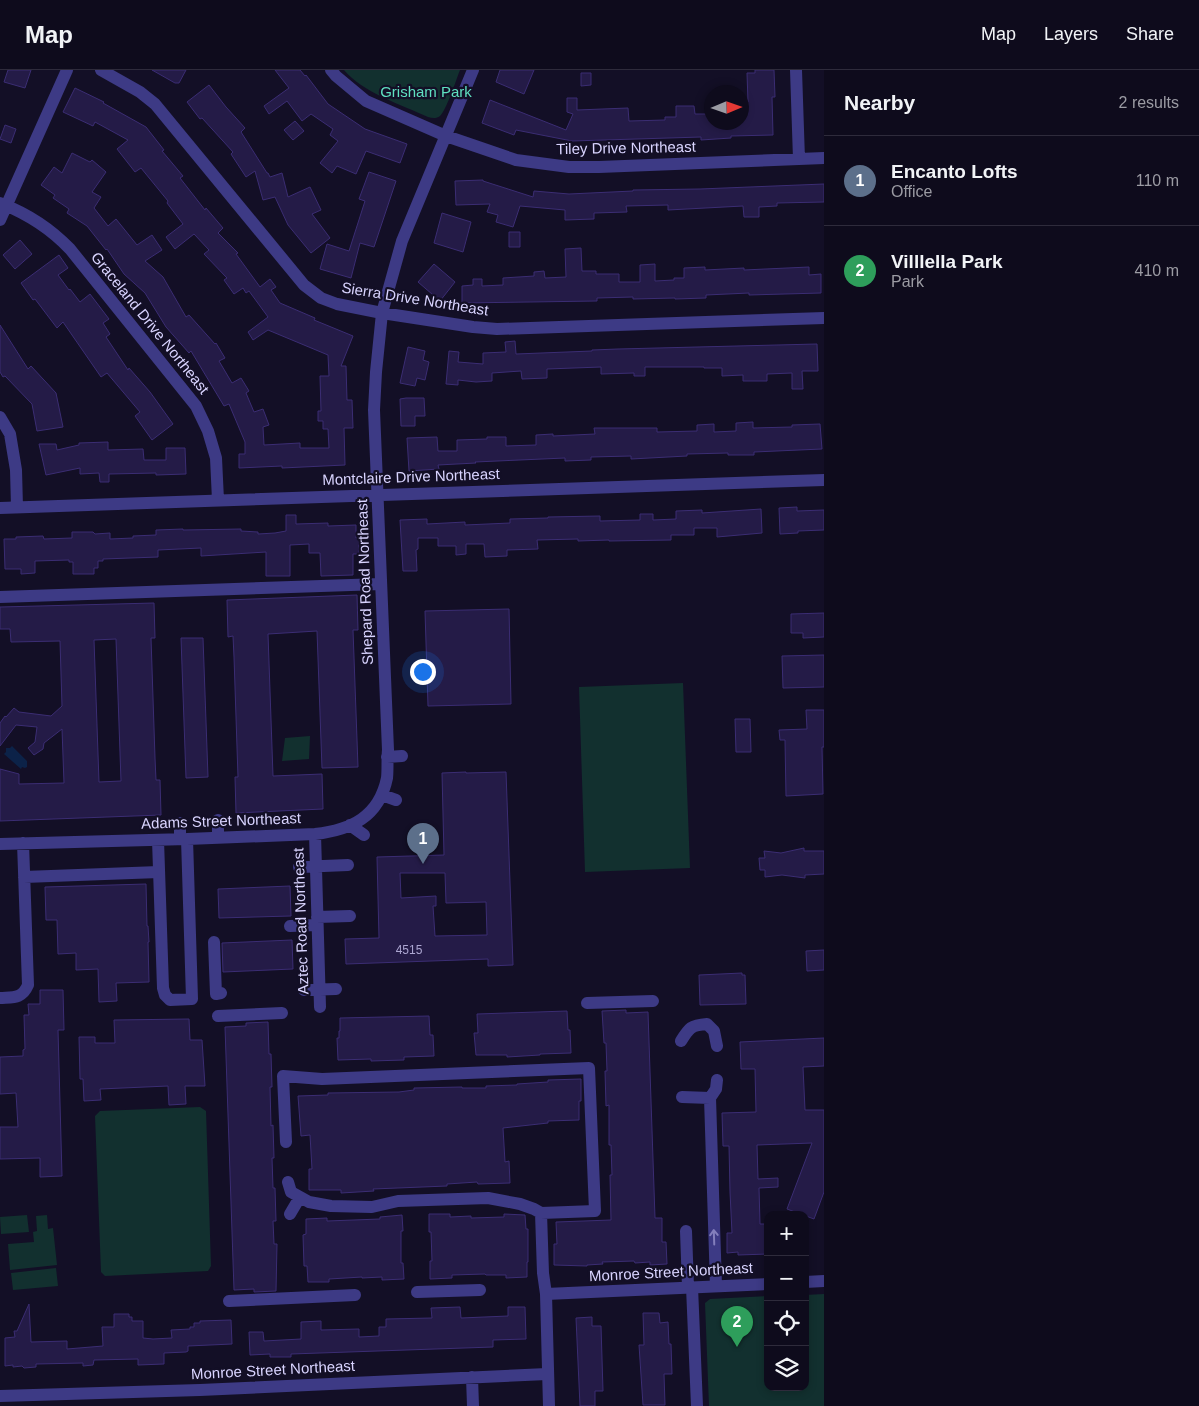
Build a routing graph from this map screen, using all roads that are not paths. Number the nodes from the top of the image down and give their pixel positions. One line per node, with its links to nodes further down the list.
1 (67, 70): 9 (street)
2 (101, 70): 11 (street, Sierra Drive Northeast)
3 (331, 70): 6 (street, Tiley Drive Northeast)
4 (473, 70): 6 (street, Shepard Road Northeast)
5 (796, 70): 8 (street)
6 (446, 136): 8 (street, Tiley Drive Northeast); 11 (street, Shepard Road Northeast)
7 (824, 158): 8 (street, Tiley Drive Northeast)
8 (799, 159)
9 (3, 204): 10 (street); 16 (street, Graceland Drive Northeast)
10 (0, 220)
11 (382, 313): 12 (street, Sierra Drive Northeast); 15 (street, Shepard Road Northeast)
12 (824, 318)
13 (0, 417): 17 (street)
14 (824, 480): 15 (street, Montclaire Drive Northeast)
15 (377, 494): 16 (street, Montclaire Drive Northeast); 19 (street, Shepard Road Northeast)
16 (218, 500): 17 (street, Montclaire Drive Northeast)
17 (17, 506): 18 (street, Montclaire Drive Northeast)
18 (0, 508)
19 (381, 584): 20 (street); 21 (street, Shepard Road Northeast)
20 (0, 597)
21 (387, 754): 22 (street); 23 (street, Adams Street Northeast)
22 (402, 756)
23 (382, 795): 24 (street); 27 (street, Adams Street Northeast)
24 (396, 800)
25 (218, 820): 30 (street)
26 (180, 823): 31 (street)
27 (350, 825): 28 (street, Adams Street Northeast); 29 (street)
28 (315, 834): 30 (street, Adams Street Northeast); 36 (street, Aztec Road Northeast)
29 (364, 835)
30 (218, 838): 31 (street, Adams Street Northeast)
31 (184, 839): 32 (street, Adams Street Northeast); 38 (street)
32 (158, 840): 33 (street, Adams Street Northeast); 38 (street)
33 (23, 843): 34 (street, Adams Street Northeast); 39 (street)
34 (0, 844)
35 (348, 865): 36 (street)
36 (316, 866): 37 (street); 41 (street, Aztec Road Northeast)
37 (299, 867)
38 (159, 872): 39 (street)
39 (24, 877): 48 (street)
40 (350, 916): 41 (street)
41 (317, 921): 42 (street); 44 (street, Aztec Road Northeast)
42 (290, 926)
43 (214, 942): 47 (street)
44 (319, 989): 45 (street); 46 (street); 51 (street, Aztec Road Northeast)
45 (336, 989)
46 (304, 990)
47 (221, 993)
48 (0, 998)
49 (653, 1001): 50 (street)
50 (587, 1003)
51 (320, 1007)
52 (282, 1014): 53 (street)
53 (218, 1016)
54 (681, 1041): 55 (street)
55 (717, 1046)
56 (717, 1080): 58 (street)
57 (682, 1097): 58 (street)
58 (710, 1098): 68 (street, one-way to 58)
59 (286, 1142): 62 (street)
60 (288, 1182): 61 (street)
61 (300, 1197): 62 (street); 63 (street)
62 (541, 1213): 72 (street)
63 (290, 1214)
64 (686, 1231): 69 (street)
65 (809, 1282): 66 (street)
66 (824, 1282)
67 (764, 1284): 68 (street, Monroe Street Northeast)
68 (716, 1286): 69 (street, Monroe Street Northeast)
69 (690, 1287): 72 (street, Monroe Street Northeast); 80 (street)
70 (480, 1290): 71 (street)
71 (417, 1292)
72 (546, 1294): 75 (street)
73 (355, 1295): 74 (street)
74 (229, 1301)
75 (548, 1374): 76 (street, Monroe Street Northeast); 79 (street)
76 (472, 1377): 77 (street, Monroe Street Northeast); 78 (street)
77 (0, 1396)
78 (473, 1406)
79 (549, 1406)
80 (697, 1406)

